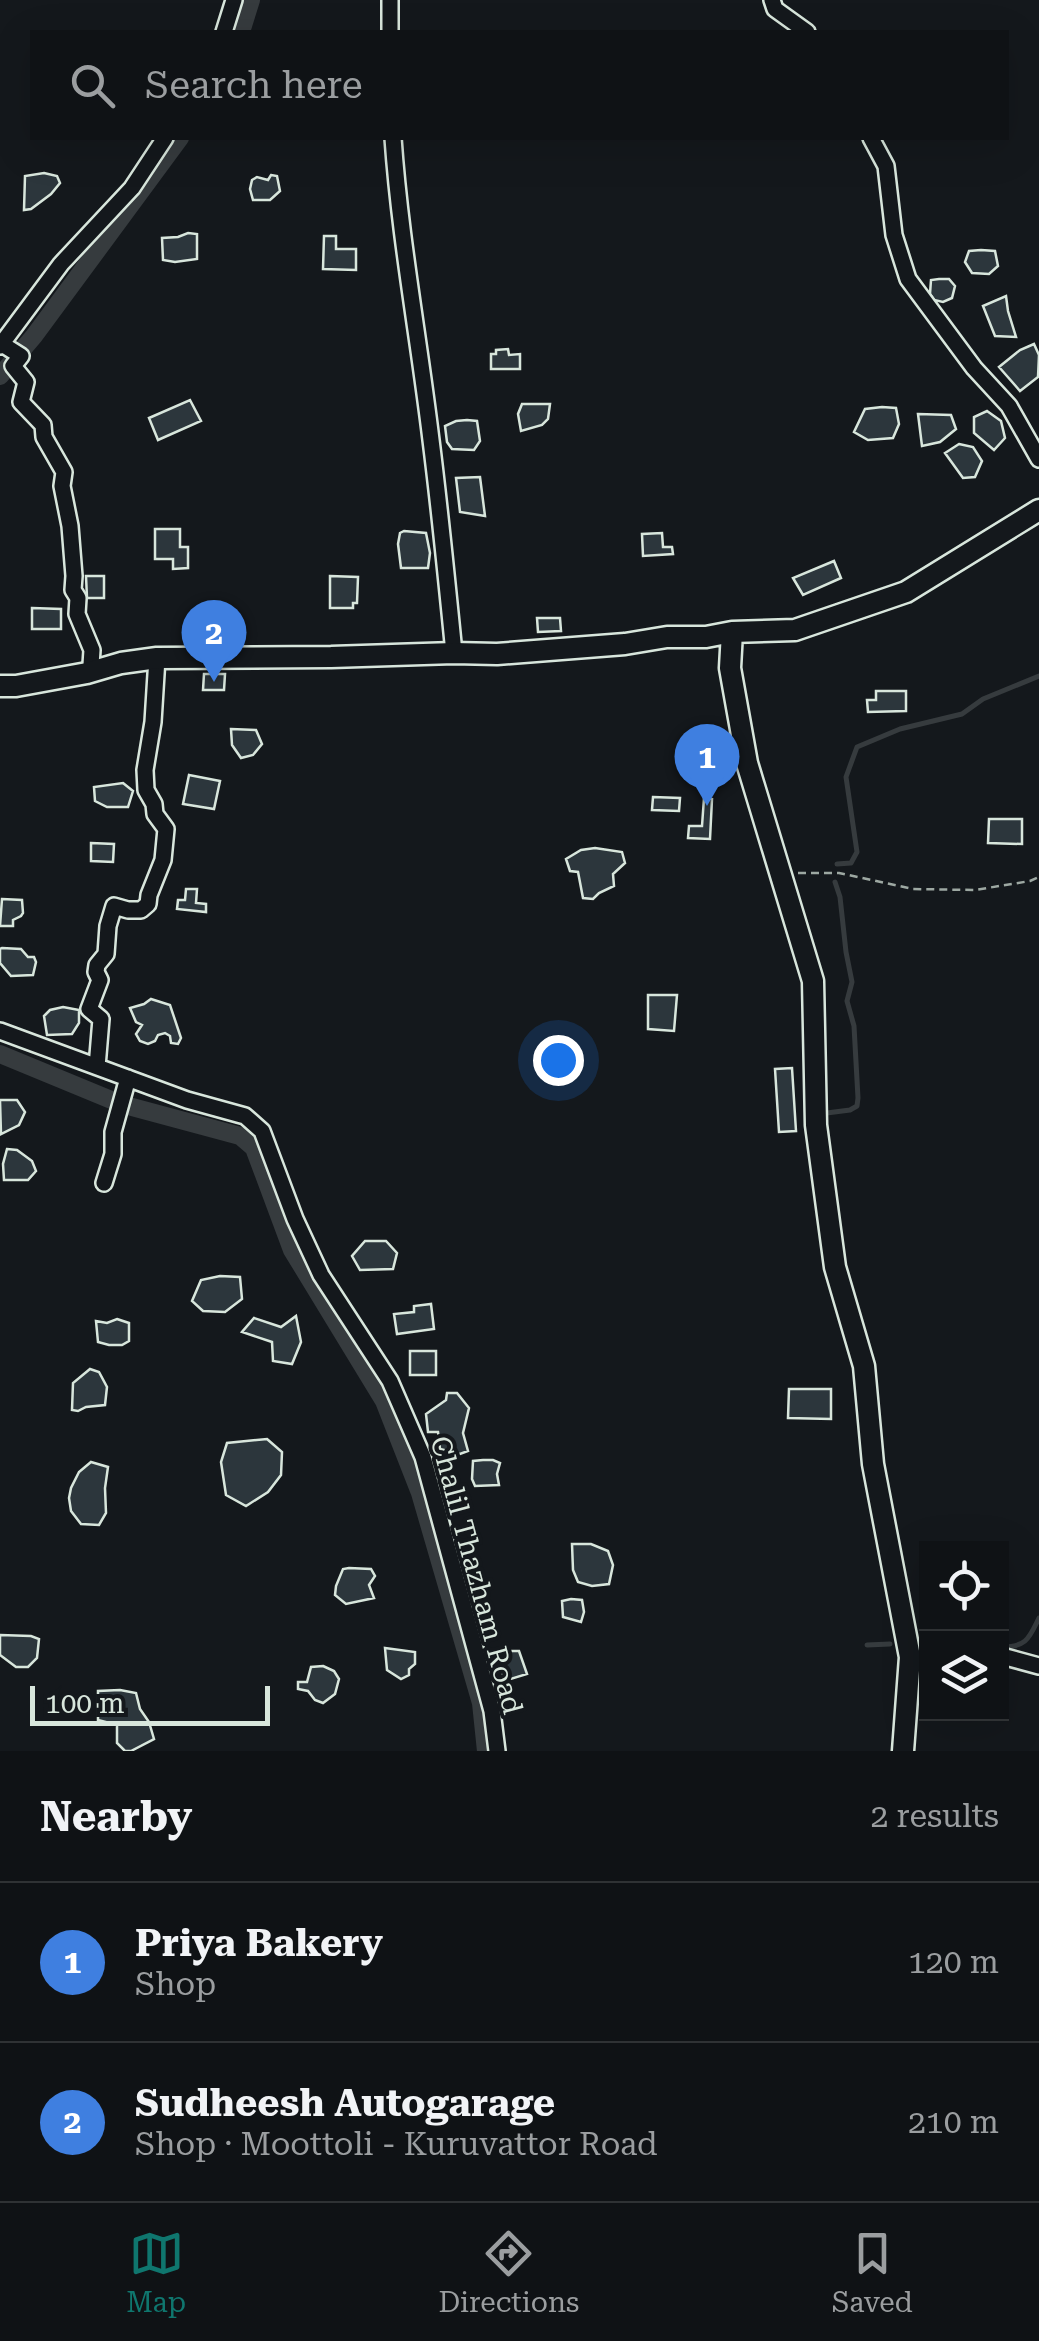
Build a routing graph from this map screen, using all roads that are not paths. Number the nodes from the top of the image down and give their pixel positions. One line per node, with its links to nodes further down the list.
1 (234, 0): 4 (street)
2 (390, 0): 5 (street)
3 (772, 0): 6 (street)
4 (225, 30)
5 (390, 30)
6 (804, 30)
7 (165, 140): 10 (street)
8 (393, 140): 14 (street)
9 (871, 140): 11 (street)
10 (9, 349): 16 (street)
11 (1039, 459)
12 (1039, 510): 13 (main road)
13 (732, 632): 14 (main road); 22 (main road)
14 (454, 653): 15 (main road)
15 (157, 658): 16 (main road); 19 (street)
16 (95, 670): 17 (main road)
17 (0, 686)
18 (0, 1031): 19 (street, Chalil Thazham Road)
19 (97, 1067): 20 (street, Chalil Thazham Road)
20 (128, 1078): 21 (street); 25 (street, Chalil Thazham Road)
21 (104, 1183)
22 (918, 1656): 26 (main road)
23 (1009, 1658): 24 (street)
24 (1039, 1666)
25 (497, 1751)
26 (903, 1751)

